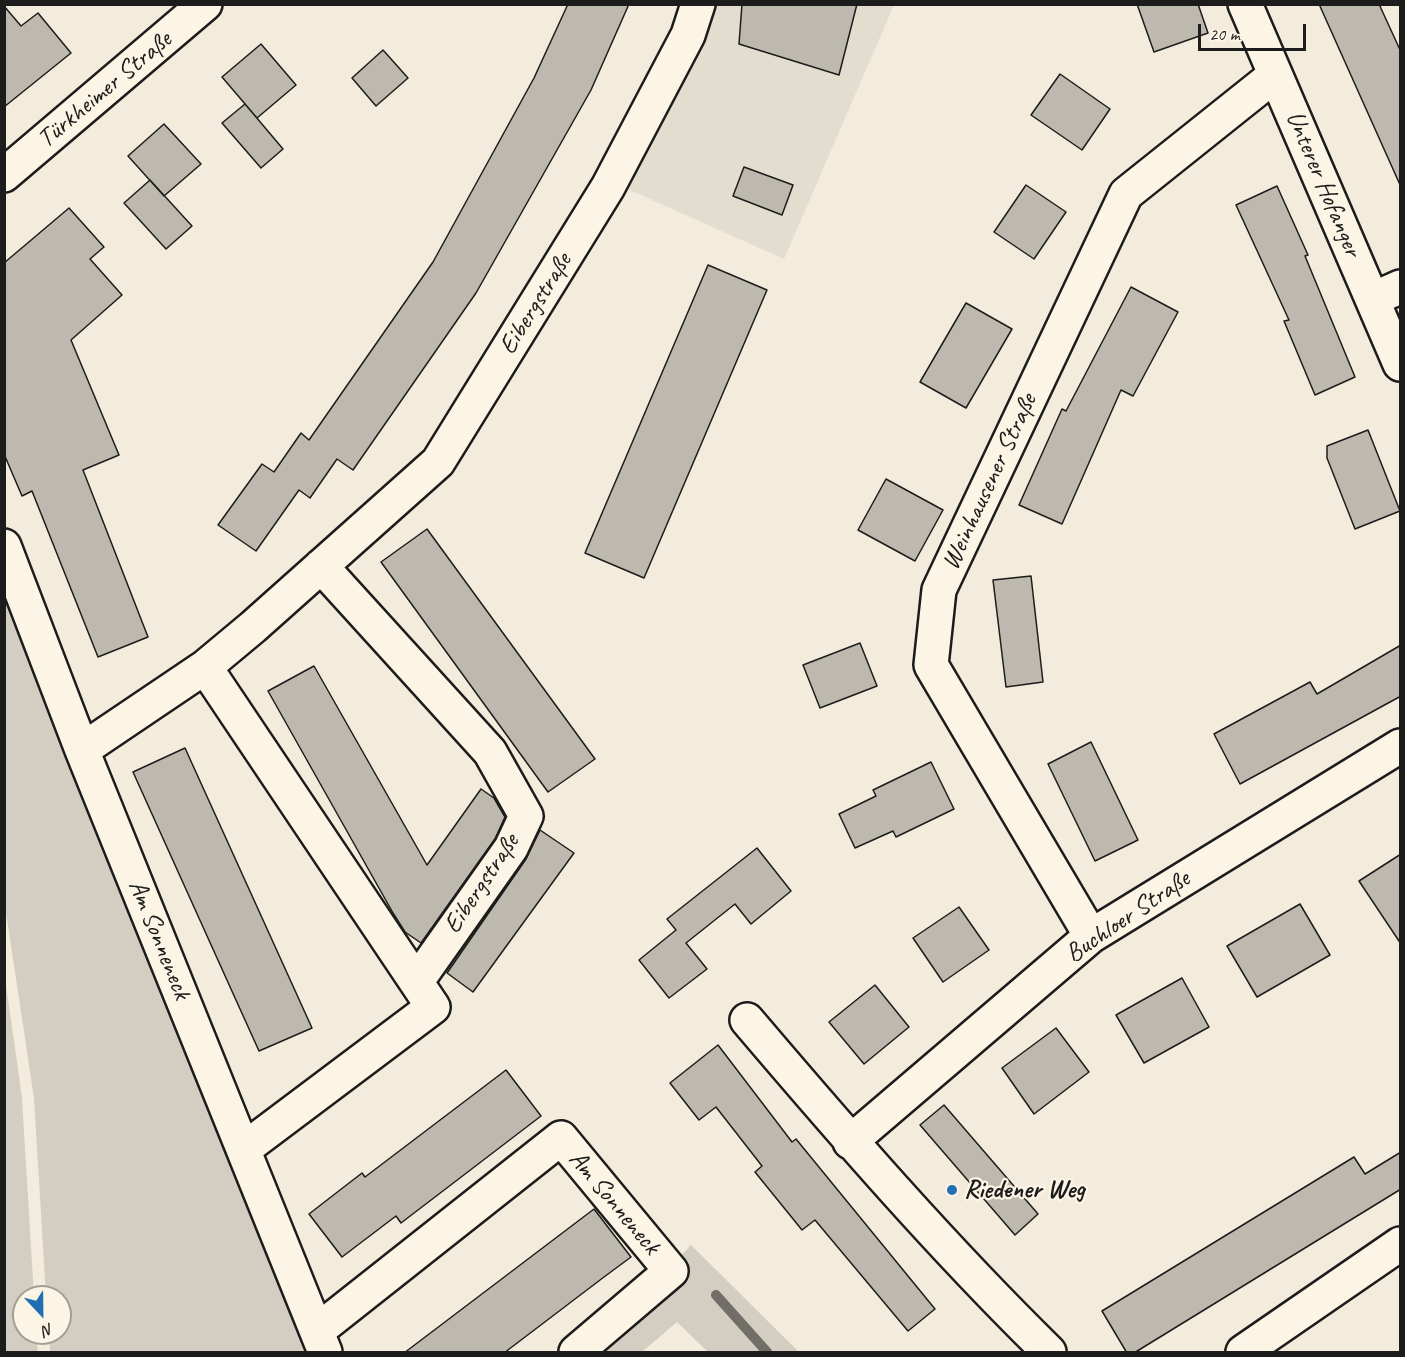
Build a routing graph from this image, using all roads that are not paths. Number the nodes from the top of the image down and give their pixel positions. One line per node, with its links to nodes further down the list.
1 (205, 4): 5 (street, Türkheimer Straße)
2 (698, 4): 9 (street, Eibergstraße)
3 (1245, 4): 4 (street, Unterer Hofanger)
4 (1275, 75): 6 (street, Unterer Hofanger); 13 (street, Weinhausener Straße)
5 (4, 175)
6 (1387, 293): 7 (street, Unterer Hofanger)
7 (1401, 364)
8 (4, 546): 12 (street, Am Sonneneck)
9 (321, 566): 10 (street, Eibergstraße); 14 (street, Eibergstraße)
10 (205, 667): 12 (street, Eibergstraße); 14 (street)
11 (1401, 746): 13 (street, Buchloer Straße)
12 (82, 750): 17 (street, Am Sonneneck)
13 (1091, 936): 16 (street, Buchloer Straße)
14 (417, 981): 17 (street)
15 (747, 1020): 16 (street)
16 (850, 1142): 21 (street)
17 (244, 1149): 19 (street, Am Sonneneck)
18 (1401, 1244): 22 (street)
19 (321, 1342): 20 (street, Am Sonneneck)
20 (576, 1353)
21 (1049, 1353)
22 (1243, 1353)

